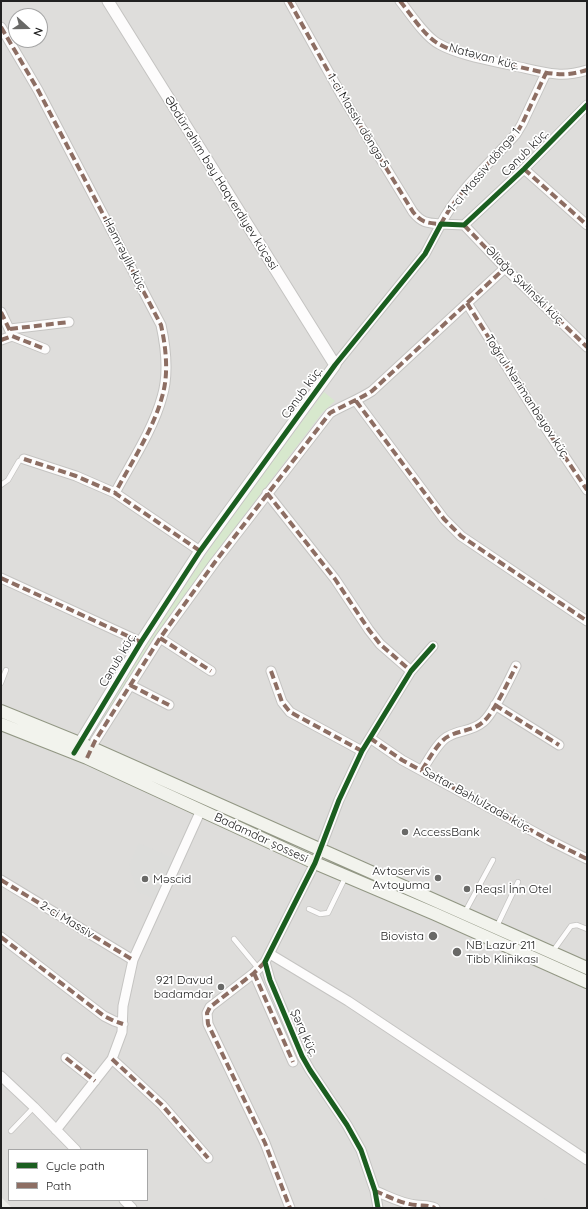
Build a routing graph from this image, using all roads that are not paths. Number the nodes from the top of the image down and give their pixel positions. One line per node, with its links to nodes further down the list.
1 (108, 1): 20 (street, Əbdürrəhim bəy Haqverdiyev küçəsi)
2 (289, 1): 9 (street, 1-ci Massiv döngə 5)
3 (400, 1): 6 (street, Natəvan küç.)
4 (1, 27): 25 (street, Həmrəylik küç.)
5 (587, 70): 6 (street, Natəvan küç.)
6 (546, 73): 9 (street, 1-ci Massiv döngə 1)
7 (587, 105): 8 (street, Cənub küç.)
8 (524, 169): 10 (street, Cənub küç.); 11 (street)
9 (441, 224): 10 (street); 20 (street, Cənub küç.)
10 (464, 225): 12 (street, Əliağa Şıxlinski küç.)
11 (587, 225)
12 (505, 268): 13 (street, Cənub küç.); 18 (street, Əliağa Şıxlinski küç.)
13 (467, 303): 21 (street, Cənub küç.); 24 (street, Toğrul Nərimanbəyov küç.)
14 (1, 312): 16 (street)
15 (70, 322): 16 (street)
16 (11, 333): 17 (street); 19 (street)
17 (1, 340)
18 (587, 347)
19 (45, 349)
20 (335, 365): 27 (street, Cənub küç.)
21 (356, 401): 26 (street, Cənub küç.); 29 (street)
22 (24, 459): 23 (lane); 25 (street)
23 (1, 485)
24 (587, 490)
25 (115, 493): 27 (street)
26 (267, 494): 30 (street, Cənub küç.); 37 (street)
27 (200, 551): 31 (street, Cənub küç.)
28 (1, 578): 31 (street)
29 (587, 621)
30 (160, 638): 35 (street); 39 (street, Cənub küç.)
31 (141, 642): 46 (street, Cənub küç.)
32 (433, 646): 37 (street)
33 (516, 666): 41 (street)
34 (6, 670): 38 (lane)
35 (211, 671)
36 (271, 671): 47 (street)
37 (411, 671): 44 (street)
38 (1, 683)
39 (130, 684): 40 (street); 48 (street, Cənub küç.)
40 (169, 705)
41 (495, 705): 45 (street); 49 (street)
42 (1, 711): 46 (main road, Badamdar şossesi)
43 (1, 724): 46 (main road, Badamdar şossesi)
44 (370, 738): 47 (street); 49 (street, Səttar Bəhlulzadə küç.)
45 (559, 745)
46 (77, 748): 48 (main road, Badamdar şossesi)
47 (362, 751): 51 (street)
48 (89, 753): 50 (main road, Badamdar şossesi); 51 (main road, Badamdar şossesi)
49 (422, 770): 52 (street, Səttar Bəhlulzadə küç.)
50 (201, 810): 54 (main road, Badamdar şossesi); 65 (street)
51 (320, 850): 54 (street); 59 (main road, Badamdar şossesi)
52 (587, 859)
53 (493, 860): 59 (lane)
54 (315, 863): 55 (main road, Badamdar şossesi); 66 (street)
55 (346, 876): 58 (lane); 68 (main road, Badamdar şossesi)
56 (1, 880): 65 (street, 2-ci Massiv)
57 (518, 882): 60 (lane)
58 (309, 909)
59 (464, 914): 60 (main road, Badamdar şossesi)
60 (496, 928): 64 (main road, Badamdar şossesi)
61 (587, 929): 64 (lane)
62 (1, 937): 70 (street)
63 (234, 938): 66 (lane)
64 (552, 953): 67 (main road, Badamdar şossesi)
65 (133, 960): 70 (street)
66 (262, 964): 73 (street); 81 (street); 82 (street, Şərq küç.); 83 (street)
67 (584, 967): 68 (main road)
68 (574, 976): 69 (main road, Badamdar şossesi)
69 (587, 982)
70 (123, 1024): 72 (street)
71 (66, 1058): 75 (street)
72 (112, 1059): 75 (street); 80 (street)
73 (293, 1062)
74 (1, 1076): 76 (street)
75 (95, 1081): 77 (street)
76 (34, 1107): 77 (street); 78 (lane)
77 (56, 1130): 79 (street)
78 (11, 1131)
79 (75, 1149)
80 (208, 1158)
81 (587, 1160)
82 (375, 1191): 84 (street, Şərq küç.); 85 (street)
83 (290, 1208)
84 (378, 1208)
85 (435, 1208)

